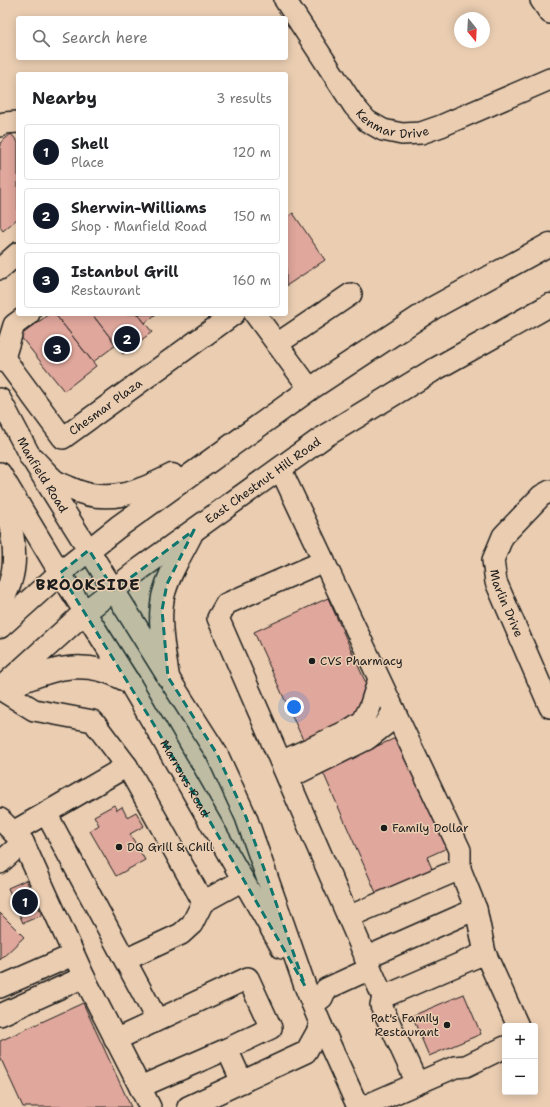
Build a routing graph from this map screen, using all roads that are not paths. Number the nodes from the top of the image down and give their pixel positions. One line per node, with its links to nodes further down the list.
1 (285, 0): 4 (street, Kenmar Drive)
2 (541, 0): 3 (street)
3 (550, 13)
4 (550, 79)
5 (16, 122): 6 (street)
6 (0, 126)
7 (550, 244): 17 (main road)
8 (16, 255): 9 (street)
9 (0, 269)
10 (350, 294): 15 (street)
11 (550, 305): 21 (main road, East Chestnut Hill Road)
12 (26, 316): 16 (street)
13 (231, 316): 16 (street, Chesmar Plaza)
14 (256, 316): 15 (street)
15 (277, 344): 17 (street)
16 (2, 359)
17 (310, 389): 19 (main road)
18 (0, 398): 20 (street, Manfield Road)
19 (226, 450): 20 (main road); 26 (main road)
20 (30, 456): 26 (street, Manfield Road)
21 (280, 468): 25 (main road, East Chestnut Hill Road); 27 (street)
22 (0, 472): 28 (street)
23 (0, 490): 30 (main road)
24 (550, 491): 37 (street, Marlin Drive)
25 (194, 530): 29 (main road, East Chestnut Hill Road); 33 (main road)
26 (89, 550): 28 (main road); 29 (street, Manfield Road)
27 (324, 561): 34 (street); 40 (street)
28 (60, 573): 31 (street, Marrows Road); 32 (main road)
29 (114, 590): 31 (main road, East Chestnut Hill Road); 33 (street, Marrows Road)
30 (0, 606)
31 (85, 612): 35 (street, Marrows Road); 36 (main road, East Chestnut Hill Road)
32 (0, 627)
33 (168, 677): 55 (street, Marrows Road)
34 (379, 679): 38 (street); 40 (street)
35 (129, 682): 36 (main road); 45 (street, Marrows Road)
36 (0, 689): 39 (street)
37 (550, 707)
38 (394, 710): 40 (street); 44 (street)
39 (127, 766): 41 (street); 46 (street)
40 (284, 770): 48 (street)
41 (46, 813): 42 (street); 51 (street)
42 (12, 831): 43 (street); 50 (street)
43 (0, 863)
44 (460, 869): 47 (street); 48 (street)
45 (243, 880): 46 (street); 55 (street, Marrows Road)
46 (203, 902): 51 (street)
47 (476, 909): 49 (street); 52 (street)
48 (348, 917): 52 (street)
49 (485, 952): 56 (street); 59 (street)
50 (73, 955): 53 (street); 54 (street)
51 (125, 960): 58 (street)
52 (369, 967): 55 (street); 56 (street)
53 (84, 978): 57 (street); 61 (street)
54 (0, 987)
55 (313, 996): 60 (street, Marrows Road)
56 (383, 997): 65 (street)
57 (0, 1015)
58 (157, 1020): 61 (street); 63 (street)
59 (517, 1023)
60 (321, 1025): 64 (street); 69 (street, Marrows Road)
61 (115, 1040): 66 (street)
62 (502, 1048): 65 (street)
63 (227, 1049): 64 (street); 66 (street)
64 (242, 1082): 68 (street)
65 (417, 1083): 70 (street)
66 (140, 1087): 67 (street)
67 (150, 1107)
68 (188, 1107)
69 (358, 1107)
70 (363, 1107)

